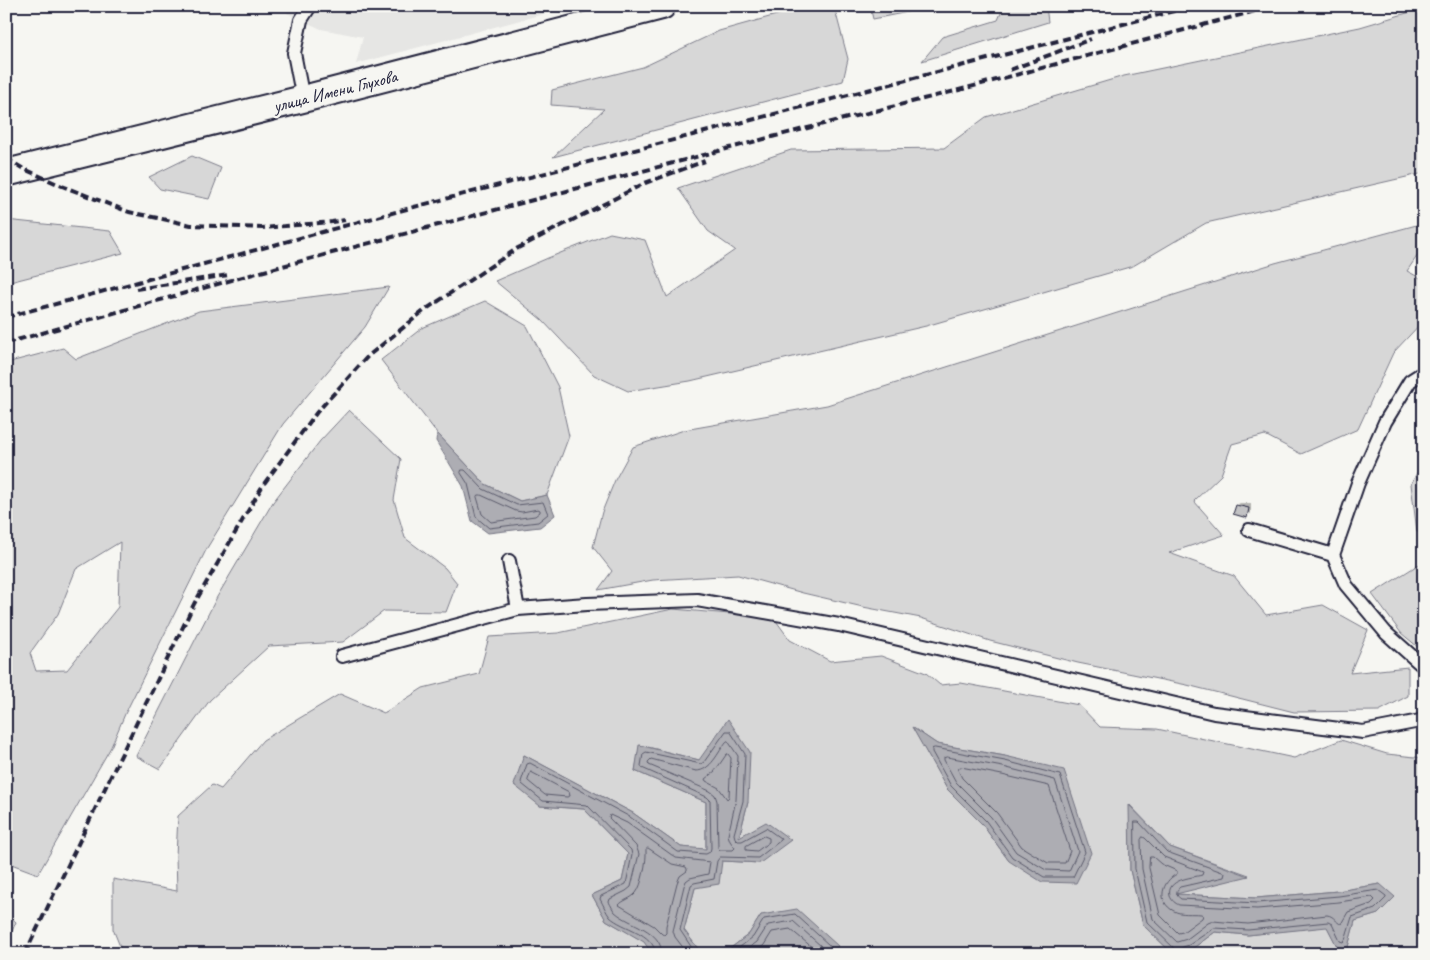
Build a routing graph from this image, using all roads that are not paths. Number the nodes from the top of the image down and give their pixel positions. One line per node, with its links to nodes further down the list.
1 (310, 6): 3 (lane)
2 (662, 6): 3 (street, улица Имени Глухова)
3 (303, 99): 4 (street, улица Имени Глухова)
4 (6, 173)
5 (1424, 372): 7 (lane)
6 (1249, 530): 7 (lane)
7 (1333, 555): 11 (lane)
8 (509, 562): 9 (lane)
9 (518, 609): 10 (lane); 12 (lane)
10 (342, 656)
11 (1424, 667)
12 (1424, 718)

